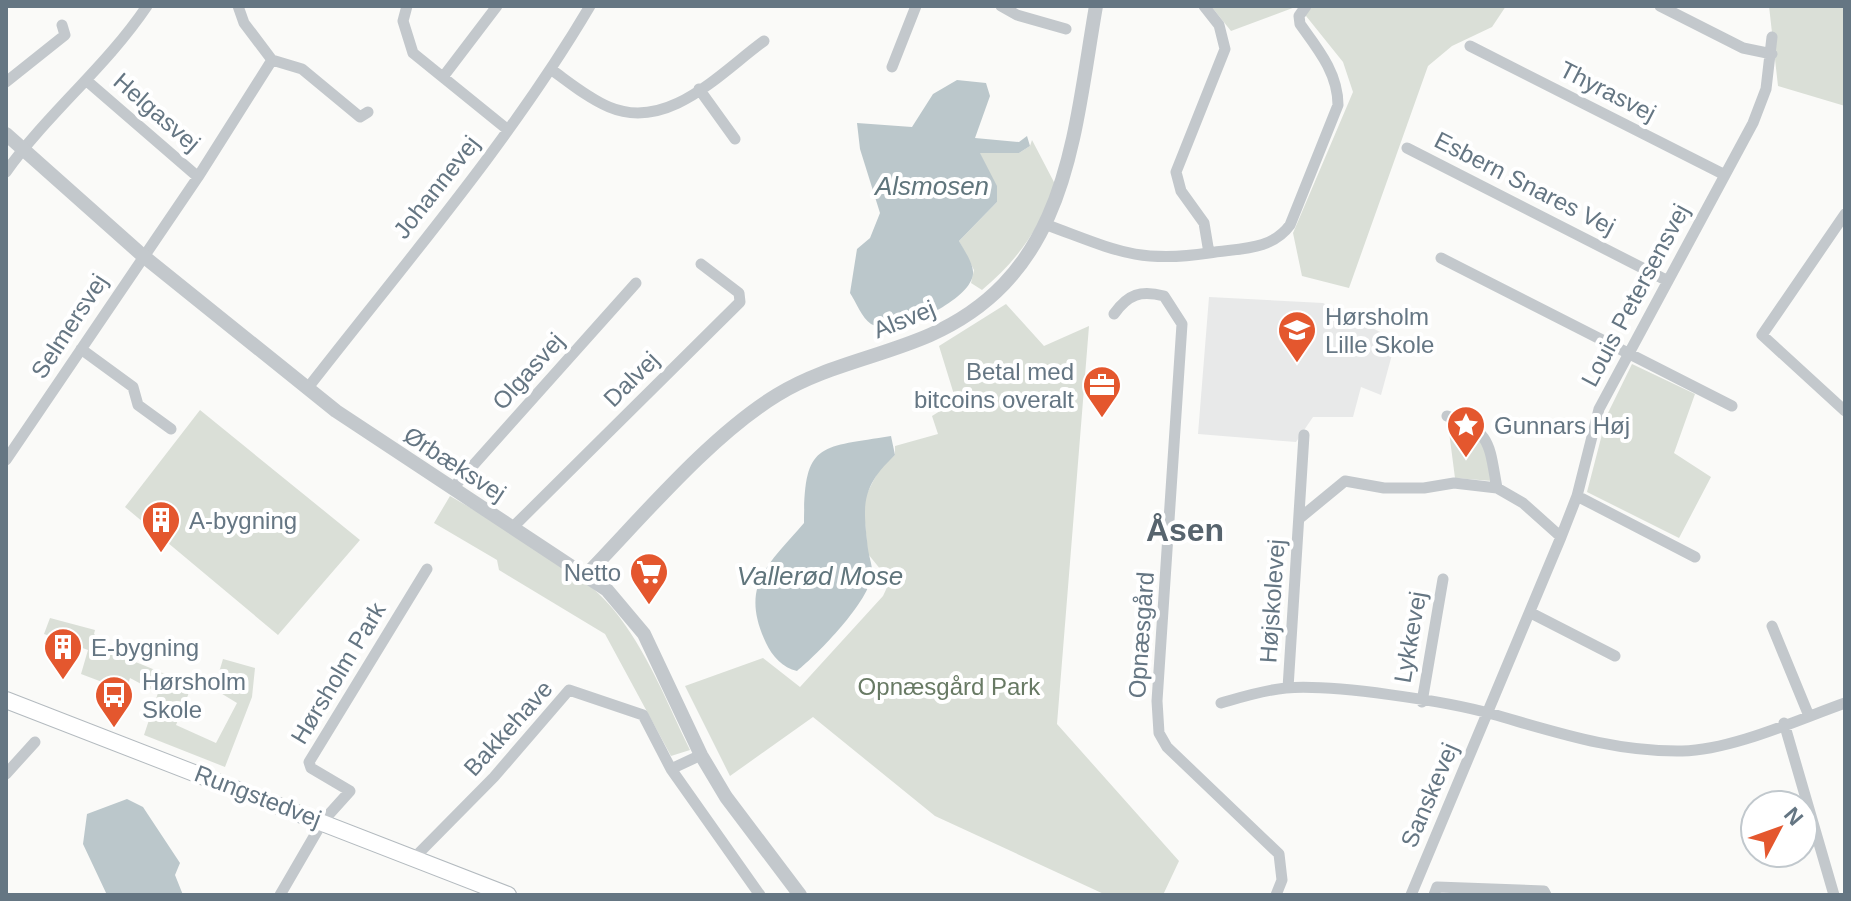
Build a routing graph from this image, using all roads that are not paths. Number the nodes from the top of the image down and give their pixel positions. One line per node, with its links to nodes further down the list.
1 (147, 6): 22 (street)
2 (238, 6): 18 (street)
3 (407, 6): 21 (street)
4 (497, 6): 21 (street)
5 (590, 6): 20 (street, Johannevej)
6 (916, 6): 19 (street)
7 (1001, 6): 13 (street)
8 (1096, 6): 35 (street, Alsvej)
9 (1204, 6): 36 (street)
10 (1306, 6): 36 (street)
11 (1660, 6): 17 (street)
12 (62, 25): 23 (street)
13 (1066, 29)
14 (1772, 37): 17 (street, Louis Petersensvej)
15 (764, 41): 24 (street)
16 (1470, 46): 32 (street, Thyrasvej)
17 (1772, 54): 32 (street, Louis Petersensvej)
18 (272, 60): 25 (street); 33 (street, Helgasvej)
19 (892, 67)
20 (552, 70): 24 (street); 26 (street, Johannevej)
21 (443, 77): 26 (street)
22 (87, 81): 30 (street); 33 (street, Helgasvej)
23 (6, 82)
24 (699, 89): 28 (street)
25 (368, 112)
26 (508, 130): 45 (street, Johannevej)
27 (6, 134): 30 (street, Ørbæksvej)
28 (735, 139)
29 (1407, 148): 40 (street, Esbern Snares Vej)
30 (22, 150): 31 (street); 37 (street, Ørbæksvej)
31 (6, 172)
32 (1725, 175): 40 (street, Louis Petersensvej)
33 (198, 177): 37 (street, Helgasvej)
34 (1845, 214): 47 (street)
35 (1047, 225): 36 (street); 60 (street, Alsvej)
36 (1209, 253)
37 (142, 255): 43 (street, Selmersvej); 45 (street, Ørbæksvej)
38 (1441, 258): 44 (street)
39 (701, 264): 56 (street, Dalvej)
40 (1666, 280): 44 (street, Louis Petersensvej)
41 (636, 283): 53 (street, Olgasvej)
42 (1114, 314): 83 (street, Opnæsgård)
43 (81, 349): 49 (street); 51 (street, Selmersvej)
44 (1627, 355): 46 (street); 54 (street, Louis Petersensvej)
45 (307, 389): 53 (street, Ørbæksvej)
46 (1732, 406)
47 (1845, 411)
48 (1447, 416): 52 (street)
49 (171, 429)
50 (1304, 435): 55 (street, Højskolevej)
51 (6, 460)
52 (1497, 488): 55 (street, Højskolevej); 57 (street, Højskolevej)
53 (452, 489): 56 (street, Ørbæksvej)
54 (1577, 496): 57 (street, Louis Petersensvej); 58 (street)
55 (1300, 518): 65 (street, Højskolevej)
56 (513, 527): 60 (street, Ørbæksvej)
57 (1561, 537): 62 (street, Louis Petersensvej)
58 (1695, 557)
59 (427, 569): 77 (street, Hørsholm Park)
60 (587, 574): 74 (street, Ørbæksvej)
61 (1443, 579): 67 (street, Lykkevej)
62 (1531, 613): 64 (street); 70 (street, Louis Petersensvej)
63 (1772, 626): 71 (street)
64 (1615, 656)
65 (1288, 688): 67 (street); 68 (street)
66 (6, 700): 77 (main road, Rungstedvej)
67 (1422, 702): 70 (street)
68 (1221, 703)
69 (1845, 703): 71 (street)
70 (1488, 712): 72 (street); 84 (street, Sanskevej)
71 (1809, 716): 72 (street)
72 (1784, 723): 87 (street)
73 (35, 742): 76 (street)
74 (701, 755): 75 (street); 82 (street, Ørbæksvej)
75 (671, 769): 78 (street, Bakkehave); 81 (street, Bakkehave)
76 (6, 774)
77 (323, 821): 78 (main road, Rungstedvej); 79 (street)
78 (415, 857): 80 (main road, Rungstedvej)
79 (280, 895)
80 (508, 895)
81 (760, 895)
82 (800, 895)
83 (1276, 895)
84 (1411, 895)
85 (1434, 895): 86 (street)
86 (1546, 895)
87 (1834, 895)

